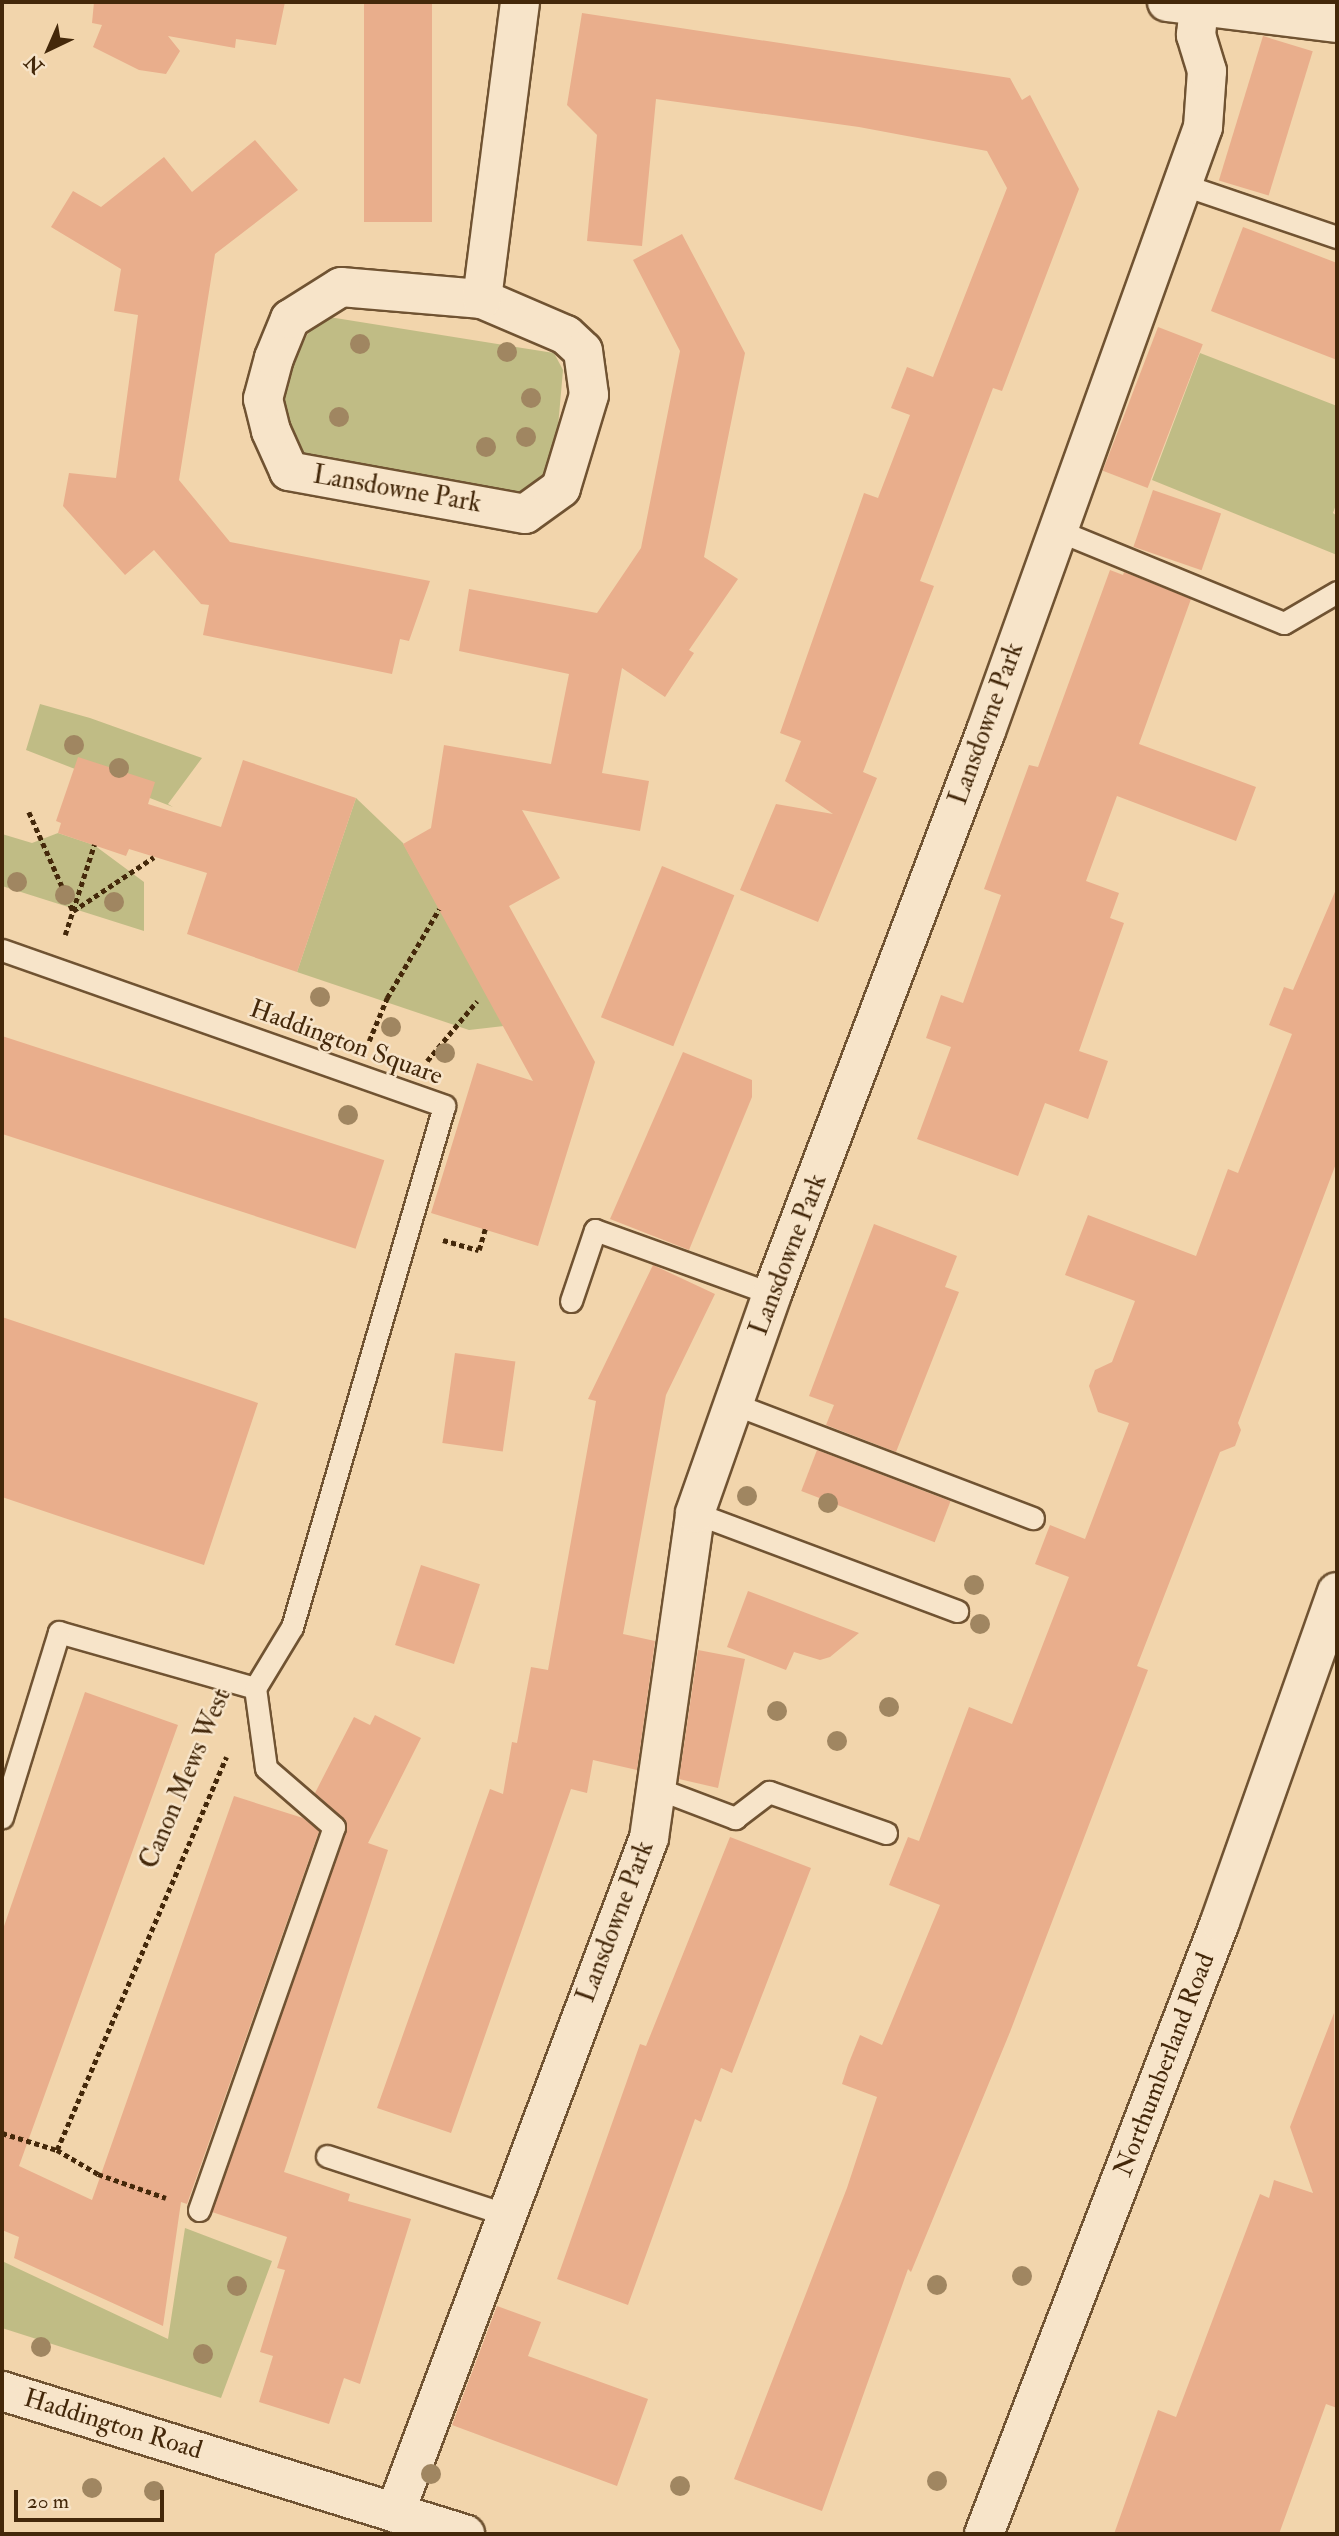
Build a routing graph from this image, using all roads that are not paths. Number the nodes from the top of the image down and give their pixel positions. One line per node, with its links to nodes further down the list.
1 (520, 2): 6 (street)
2 (1183, 4): 3 (street, Lansdowne Park); 4 (street, Lansdowne Park)
3 (1337, 23)
4 (1181, 184): 5 (lane); 7 (street, Lansdowne Park)
5 (1337, 237)
6 (482, 299): 6 (street, Lansdowne Park)
7 (1057, 530): 8 (lane); 10 (street, Lansdowne Park)
8 (1337, 592)
9 (2, 950): 17 (lane, Haddington Square)
10 (772, 1294): 11 (lane); 12 (street, Lansdowne Park)
11 (571, 1301)
12 (734, 1404): 13 (street, Lansdowne Park); 14 (lane)
13 (695, 1513): 16 (lane); 18 (street, Lansdowne Park)
14 (1033, 1518)
15 (1337, 1592): 27 (street, Northumberland Road)
16 (957, 1611)
17 (255, 1688): 19 (lane); 22 (lane, Canon Mews West)
18 (656, 1788): 20 (lane); 23 (street, Lansdowne Park)
19 (2, 1817)
20 (886, 1833)
21 (327, 2156): 23 (lane)
22 (200, 2210)
23 (507, 2215): 25 (street, Lansdowne Park)
24 (2, 2391): 25 (street, Haddington Road)
25 (395, 2512): 26 (street, Haddington Road)
26 (455, 2533)
27 (984, 2534)

